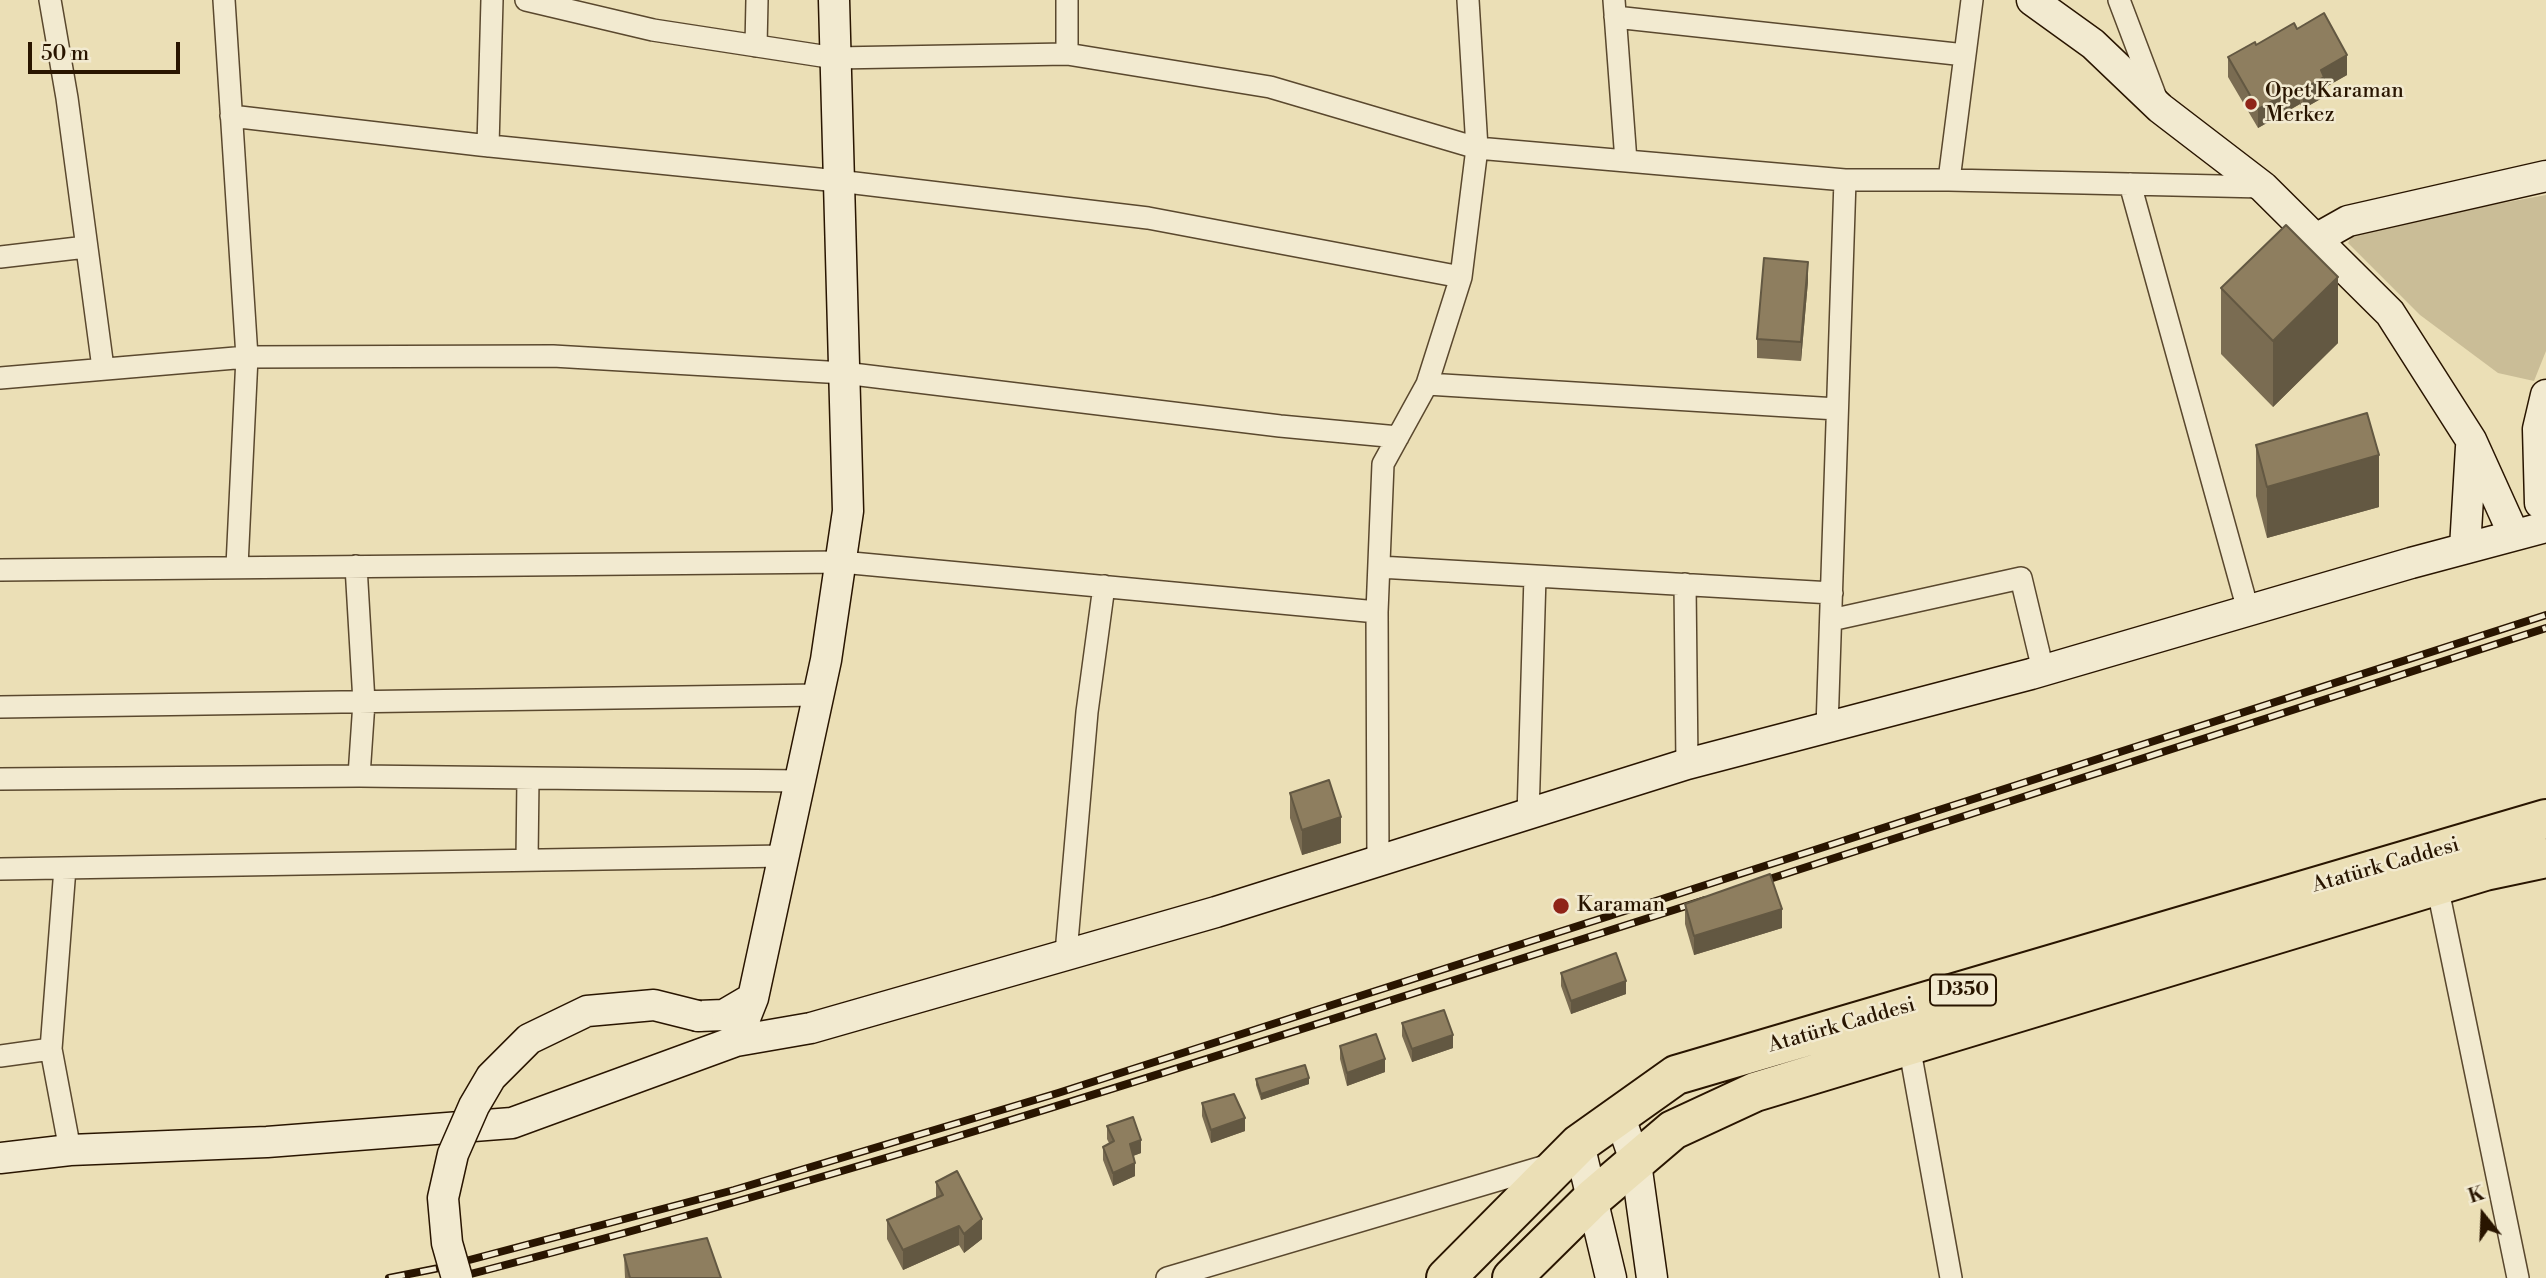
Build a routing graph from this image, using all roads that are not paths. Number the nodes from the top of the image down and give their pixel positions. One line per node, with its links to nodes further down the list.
1 (50, 0): 30 (street)
2 (224, 0): 19 (street)
3 (492, 0): 20 (street)
4 (526, 0): 12 (street)
5 (757, 0): 14 (street)
6 (834, 0): 17 (street)
7 (1067, 0): 15 (street)
8 (1468, 0): 21 (street)
9 (1972, 0): 16 (street)
10 (2032, 0): 18 (street)
11 (2119, 0): 18 (street)
12 (566, 5): 14 (street)
13 (1615, 8): 16 (street); 22 (street)
14 (756, 46): 17 (street)
15 (1067, 54): 17 (street); 21 (street)
16 (1965, 55): 25 (street)
17 (835, 58): 26 (street)
18 (2160, 108): 28 (street)
19 (231, 116): 20 (street); 33 (street)
20 (488, 146): 26 (street)
21 (1477, 148): 22 (street); 32 (street)
22 (1626, 161): 24 (street)
23 (2546, 176): 29 (street)
24 (1845, 180): 25 (street); 39 (street)
25 (1949, 180): 27 (street)
26 (838, 181): 32 (street); 35 (street)
27 (2130, 184): 28 (street); 54 (street)
28 (2263, 187): 29 (street)
29 (2316, 239): 41 (street)
30 (86, 247): 31 (street); 34 (street)
31 (0, 257)
32 (1461, 277): 37 (street)
33 (247, 357): 34 (street); 35 (street); 46 (street)
34 (103, 368): 36 (street)
35 (844, 373): 40 (street); 45 (street)
36 (0, 378)
37 (1427, 384): 39 (street); 40 (street)
38 (2546, 395): 42 (street)
39 (1837, 410): 53 (street)
40 (1398, 437): 48 (street)
41 (2471, 440): 43 (street); 44 (street)
42 (2543, 515): 43 (street)
43 (2514, 535): 44 (street)
44 (2465, 548): 54 (street)
45 (841, 562): 47 (street); 52 (street); 58 (street)
46 (237, 566): 47 (street); 49 (street)
47 (356, 566): 59 (street)
48 (1379, 567): 50 (street); 55 (street)
49 (0, 570)
50 (1535, 576): 51 (street); 67 (street)
51 (1685, 584): 53 (street); 62 (street)
52 (1104, 586): 55 (street); 76 (street)
53 (1832, 593): 56 (street)
54 (2248, 610): 57 (street)
55 (1377, 611): 72 (street)
56 (1831, 620): 57 (street); 61 (street)
57 (2043, 670): 61 (street)
58 (819, 695): 59 (street); 66 (street)
59 (364, 702): 60 (street); 63 (street)
60 (0, 707)
61 (1827, 728): 62 (street)
62 (1686, 764): 67 (street)
63 (359, 776): 64 (street); 65 (street)
64 (528, 778): 66 (street); 71 (street)
65 (0, 779)
66 (800, 781): 69 (street)
67 (1528, 816): 72 (street)
68 (2546, 819): 82 (highway, Atatürk Caddesi / D350)
69 (784, 856): 71 (street); 77 (street)
70 (2546, 858): 75 (highway, Atatürk Caddesi / D350)
71 (527, 860): 73 (street)
72 (1378, 861): 76 (street)
73 (65, 868): 74 (street); 80 (street)
74 (0, 869)
75 (2437, 885): 79 (highway, Atatürk Caddesi / D350); 95 (street)
76 (1066, 953): 78 (street)
77 (753, 998): 78 (street); 88 (street, bridge)
78 (736, 1041): 83 (street)
79 (1909, 1045): 86 (highway, Atatürk Caddesi / D350); 94 (street)
80 (51, 1049): 81 (street); 83 (street)
81 (0, 1056)
82 (1619, 1115): 84 (highway, Atatürk Caddesi / D350); 86 (street)
83 (70, 1150): 85 (street)
84 (1570, 1153): 87 (street); 89 (street); 90 (highway, Atatürk Caddesi / D350)
85 (0, 1158)
86 (1636, 1163): 87 (highway, Atatürk Caddesi / D350); 93 (street)
87 (1592, 1199): 91 (highway, Atatürk Caddesi / D350); 92 (street)
88 (457, 1278)
89 (1167, 1278)
90 (1446, 1278)
91 (1512, 1278)
92 (1611, 1278)
93 (1652, 1278)
94 (1951, 1278)
95 (2518, 1278)

